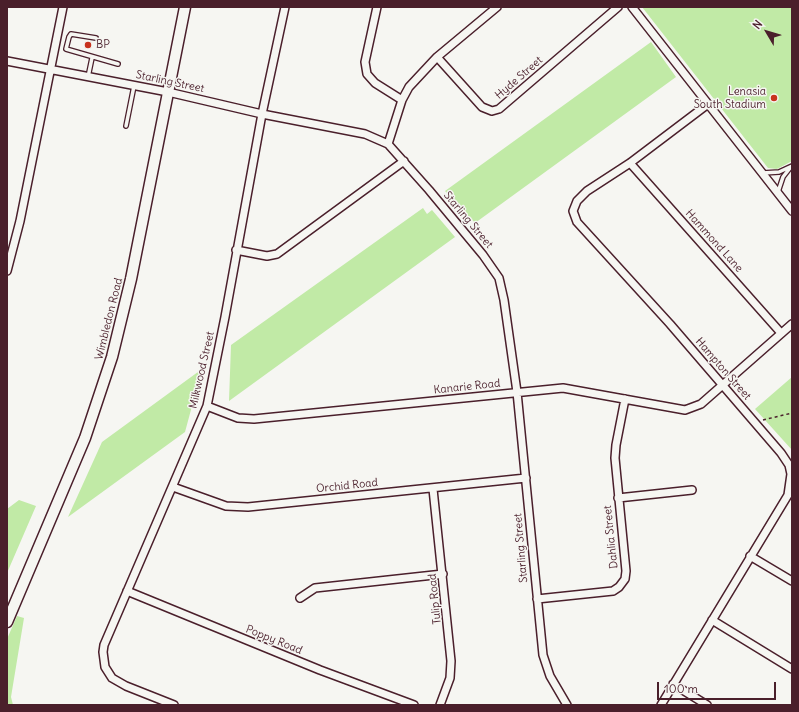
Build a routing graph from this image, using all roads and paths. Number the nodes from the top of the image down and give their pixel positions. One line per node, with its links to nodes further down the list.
1 (63, 7): 9 (street)
2 (185, 7): 18 (street, Wimbledon Road)
3 (285, 7): 21 (street, Milkwood Street)
4 (377, 7): 19 (street)
5 (497, 7): 12 (street)
6 (618, 7): 12 (street, Hyde Street)
7 (632, 7): 20 (street)
8 (96, 38): 10 (lane)
9 (56, 40): 10 (lane); 15 (street)
10 (67, 43): 11 (lane)
11 (92, 58): 14 (lane); 16 (lane)
12 (437, 58): 19 (street)
13 (7, 61): 15 (street, Starling Street)
14 (118, 64)
15 (50, 70): 16 (street, Starling Street); 31 (street)
16 (88, 77): 17 (street, Starling Street)
17 (134, 86): 18 (street, Starling Street); 22 (lane)
18 (168, 92): 21 (street, Starling Street); 52 (street, Wimbledon Road)
19 (402, 100): 23 (street)
20 (708, 104): 25 (street, Hampton Street); 27 (street)
21 (262, 114): 23 (street, Starling Street); 30 (street, Milkwood Street)
22 (126, 126)
23 (388, 144): 24 (street, Starling Street)
24 (404, 161): 30 (street); 35 (street, Starling Street)
25 (630, 163): 33 (street, Hammond Lane); 34 (street, Hampton Street)
26 (791, 166): 27 (lane); 28 (lane)
27 (762, 173): 28 (street)
28 (778, 194): 29 (street)
29 (792, 211)
30 (236, 250): 37 (street, Milkwood Street)
31 (7, 271)
32 (792, 324): 33 (street, Kanarie Road)
33 (782, 333): 34 (street, Kanarie Road)
34 (722, 385): 36 (street, Kanarie Road); 39 (street, Hampton Street)
35 (517, 392): 36 (street, Kanarie Road); 37 (street, Kanarie Road); 40 (street, Starling Street)
36 (625, 399): 44 (street, Dahlia Street)
37 (207, 406): 41 (street, Milkwood Street)
38 (792, 413): 39 (path)
39 (757, 425): 45 (street, Hampton Street)
40 (526, 478): 42 (street, Orchid Road); 50 (street, Starling Street)
41 (173, 487): 42 (street, Orchid Road); 48 (street, Milkwood Street)
42 (433, 489): 46 (street, Tulip Road)
43 (692, 490): 44 (street)
44 (618, 498): 50 (street, Dahlia Street)
45 (750, 556): 47 (street); 51 (street, Hampton Street)
46 (443, 574): 49 (street); 57 (street, Tulip Road)
47 (792, 581)
48 (128, 591): 55 (street, Milkwood Street); 56 (street, Poppy Road)
49 (300, 598)
50 (536, 600): 58 (street, Starling Street)
51 (712, 620): 53 (street); 54 (street, Hampton Street)
52 (7, 622)
53 (792, 668)
54 (673, 684): 59 (street, Hampton Street); 60 (street)
55 (174, 705)
56 (414, 705)
57 (440, 705)
58 (567, 705)
59 (661, 705)
60 (707, 705)

